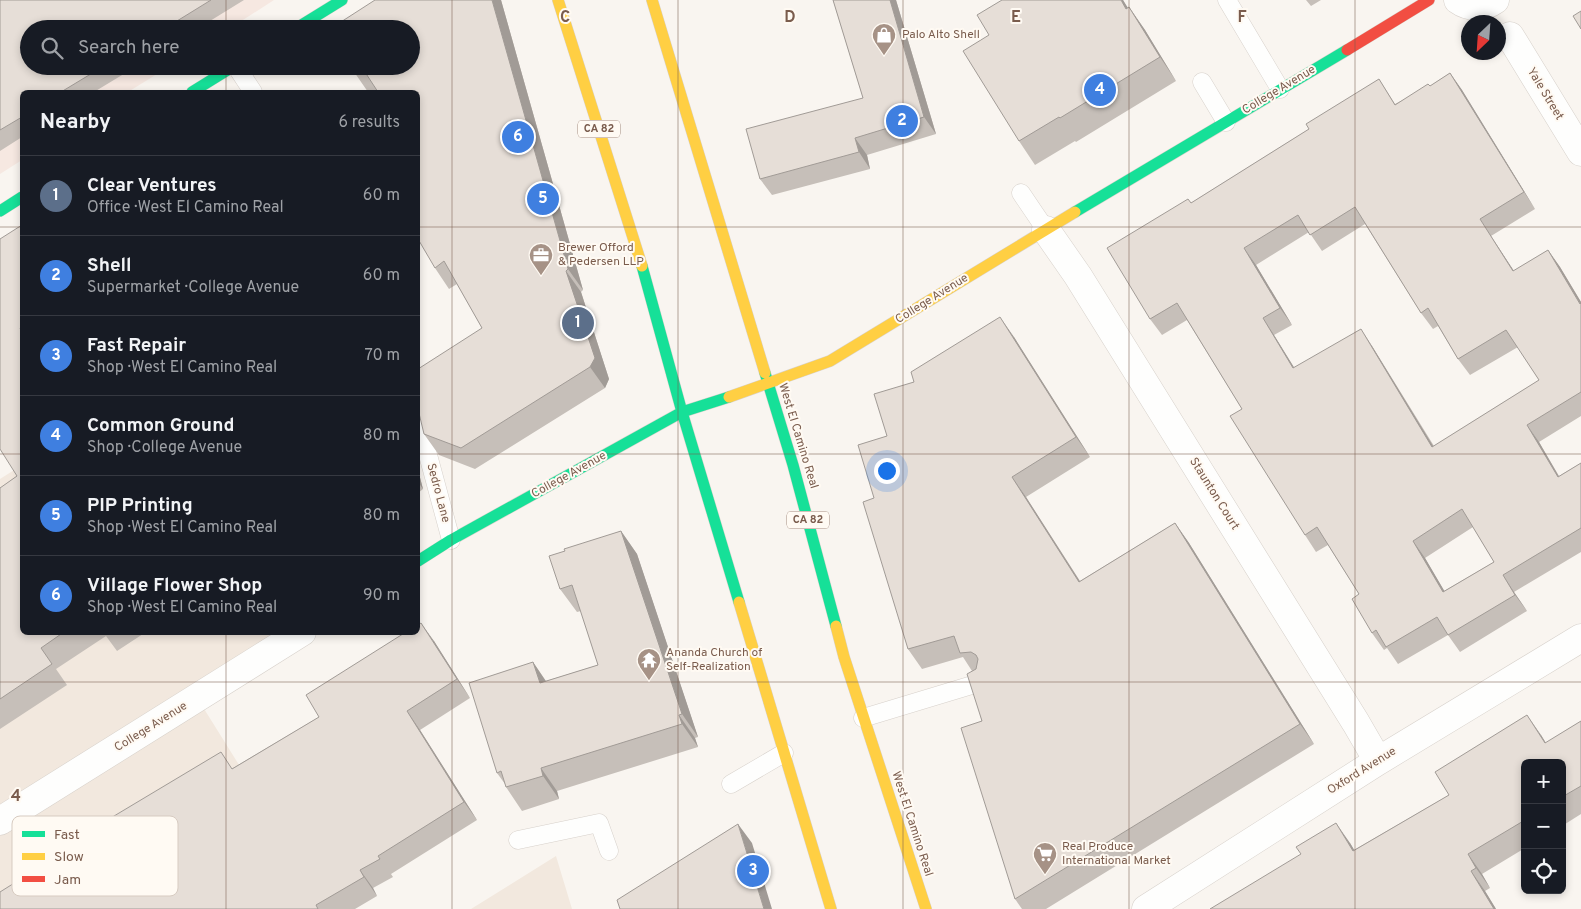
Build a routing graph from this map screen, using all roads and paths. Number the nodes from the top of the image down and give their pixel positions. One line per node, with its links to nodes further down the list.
1 (342, 0): 8 (main road)
2 (558, 0): 23 (main road, CA 82)
3 (652, 0): 22 (main road, West El Camino Real / CA 82)
4 (1227, 0): 13 (lane)
5 (1429, 0): 13 (main road, College Avenue)
6 (1458, 0): 7 (street)
7 (1495, 0)
8 (310, 20)
9 (1510, 36): 17 (street, Yale Street)
10 (220, 75): 14 (main road)
11 (241, 75): 15 (lane)
12 (1202, 82): 16 (lane)
13 (1280, 89): 16 (main road, College Avenue)
14 (195, 90)
15 (252, 90)
16 (1226, 122): 21 (main road, College Avenue)
17 (1581, 152)
18 (1021, 193): 21 (lane)
19 (20, 198): 20 (main road)
20 (0, 211)
21 (1046, 230): 22 (main road, College Avenue); 32 (street, Staunton Court)
22 (768, 384): 23 (main road, College Avenue); 30 (main road, West El Camino Real / CA 82)
23 (682, 412): 25 (main road, College Avenue); 31 (main road, CA 82)
24 (420, 425): 25 (lane, Sedro Lane)
25 (451, 540): 26 (main road, College Avenue)
26 (420, 560)
27 (297, 635): 34 (street, College Avenue)
28 (1581, 638): 32 (street, Oxford Avenue)
29 (982, 682): 30 (lane)
30 (863, 718): 38 (main road, West El Camino Real / CA 82)
31 (784, 753): 33 (lane); 37 (main road, CA 82)
32 (1378, 761): 39 (street, Oxford Avenue)
33 (731, 784)
34 (0, 821)
35 (518, 840): 36 (lane)
36 (609, 851)
37 (830, 909)
38 (926, 909)
39 (1146, 909)

